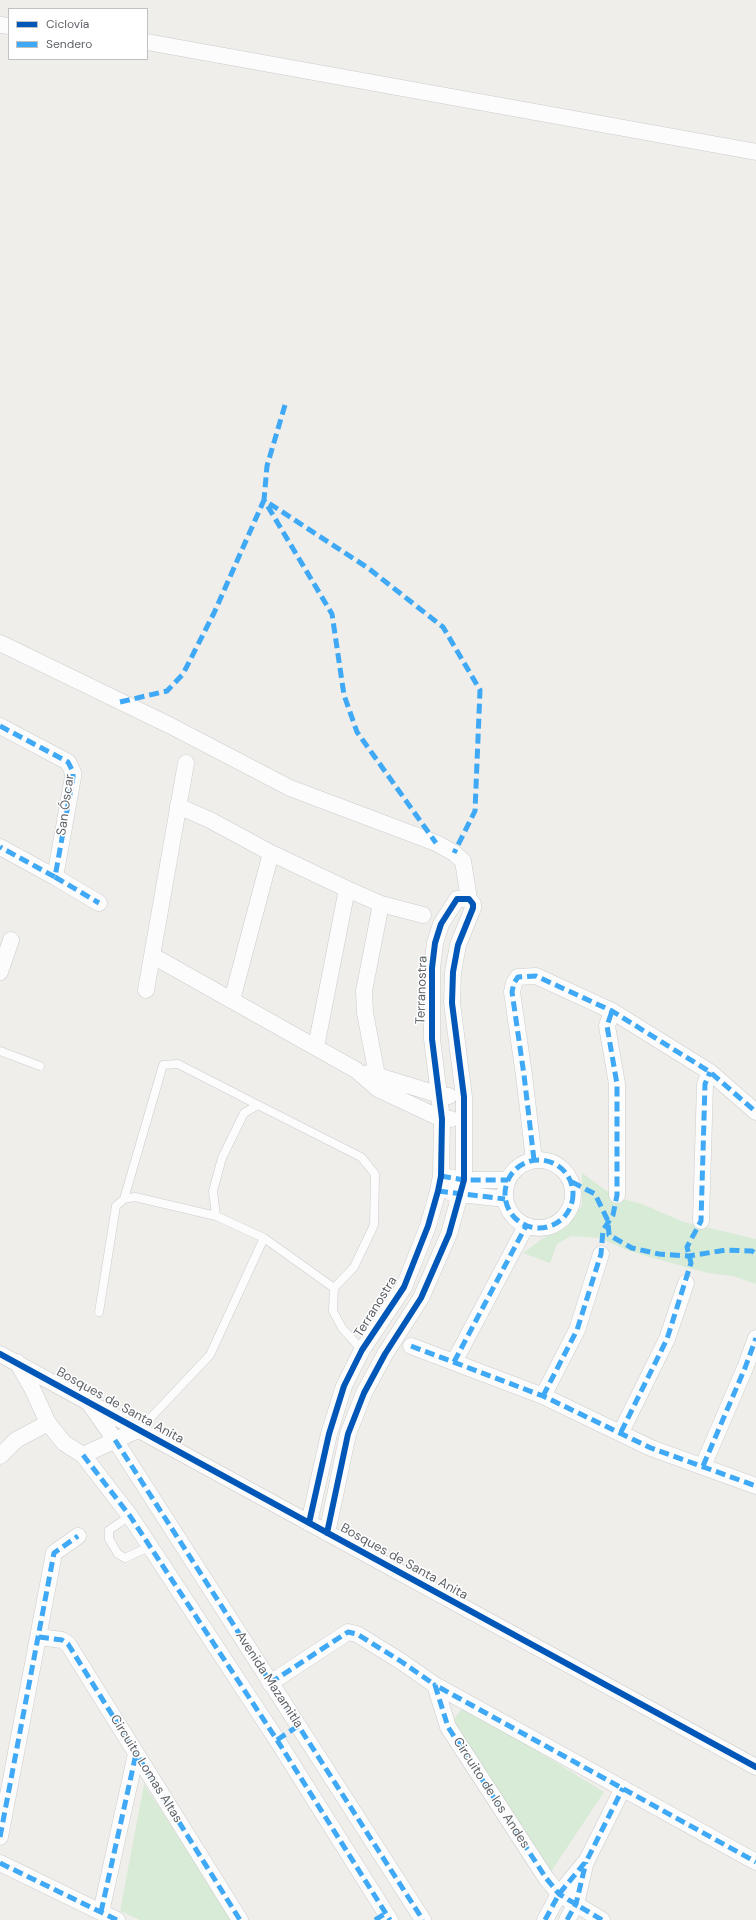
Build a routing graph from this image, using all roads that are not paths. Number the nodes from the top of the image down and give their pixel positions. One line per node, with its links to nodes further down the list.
1 (148, 42): 2 (street)
2 (756, 152)
3 (0, 643): 11 (street)
4 (0, 726): 9 (street, San Óscar)
5 (186, 763): 6 (street)
6 (178, 806): 8 (street); 16 (street)
7 (0, 847): 9 (street)
8 (271, 853): 10 (street); 19 (street)
9 (55, 877): 12 (street)
10 (347, 889): 13 (street); 21 (street)
11 (469, 899): 26 (street, Terranostra); 27 (street)
12 (99, 903)
13 (381, 904): 14 (street); 25 (street)
14 (423, 915)
15 (11, 940): 17 (street)
16 (152, 956): 18 (street); 19 (street)
17 (0, 972)
18 (146, 990)
19 (232, 1000): 21 (street)
20 (612, 1011): 24 (street); 32 (street); 36 (street)
21 (316, 1047): 25 (street)
22 (0, 1051): 23 (lane)
23 (40, 1066)
24 (710, 1072): 29 (street); 40 (street)
25 (378, 1082): 26 (street); 30 (street)
26 (440, 1095): 27 (street); 30 (street, Terranostra)
27 (464, 1097): 31 (street)
28 (258, 1105): 38 (lane); 39 (lane); 45 (lane)
29 (756, 1112)
30 (442, 1119): 31 (street); 34 (street, Terranostra)
31 (465, 1120): 35 (street)
32 (534, 1160): 33 (street); 41 (street)
33 (508, 1180): 35 (street); 37 (street)
34 (439, 1183): 35 (street); 49 (street, Terranostra)
35 (462, 1187): 37 (street); 65 (street)
36 (617, 1195)
37 (505, 1199): 41 (street)
38 (124, 1200): 39 (lane); 46 (lane)
39 (216, 1216): 42 (lane)
40 (701, 1221)
41 (526, 1226): 52 (street)
42 (264, 1238): 45 (lane); 56 (lane)
43 (600, 1254): 53 (street)
44 (686, 1283): 57 (street)
45 (334, 1288): 49 (lane)
46 (99, 1312)
47 (756, 1338): 61 (street)
48 (411, 1346): 52 (street)
49 (362, 1350): 64 (street, Terranostra)
50 (0, 1354): 51 (street, Bosques de Santa Anita)
51 (17, 1362): 54 (street, Bosques de Santa Anita); 55 (street)
52 (454, 1362): 53 (street)
53 (543, 1396): 57 (street)
54 (87, 1400): 56 (street, Bosques de Santa Anita); 58 (street, Avenida Mazamitla)
55 (48, 1423): 59 (street); 60 (street)
56 (140, 1429): 58 (street); 64 (street, Bosques de Santa Anita)
57 (621, 1432): 61 (street)
58 (115, 1440): 59 (street); 69 (street, Avenida Mazamitla)
59 (83, 1454): 63 (street, Avenida Mazamitla)
60 (0, 1456)
61 (703, 1466): 62 (street)
62 (756, 1486)
63 (130, 1516): 67 (street, Avenida Mazamitla); 67 (lane)
64 (309, 1523): 65 (street, Bosques de Santa Anita)
65 (327, 1533): 74 (street, Bosques de Santa Anita)
66 (78, 1536): 68 (street)
67 (149, 1547): 72 (street, Avenida Mazamitla)
68 (40, 1637): 73 (street, Circuito Lomas Altas); 76 (street)
69 (270, 1682): 70 (street); 71 (street, Avenida Mazamitla)
70 (435, 1686): 75 (street); 80 (street, Circuito de los Andes)
71 (298, 1726): 72 (street); 86 (street, Avenida Mazamitla)
72 (277, 1740): 83 (street, Avenida Mazamitla)
73 (136, 1754): 82 (street); 85 (street, Circuito Lomas Altas)
74 (756, 1766)
75 (623, 1788): 77 (street); 78 (street)
76 (0, 1837)
77 (587, 1860): 80 (street); 81 (street)
78 (756, 1862)
79 (0, 1863): 82 (street)
80 (559, 1894): 81 (street, Circuito de los Andes); 87 (street)
81 (576, 1904): 88 (street); 89 (street, Circuito de los Andes)
82 (101, 1912): 84 (street)
83 (384, 1918)
84 (117, 1920)
85 (240, 1920)
86 (423, 1920)
87 (545, 1920)
88 (567, 1920)
89 (602, 1920)

